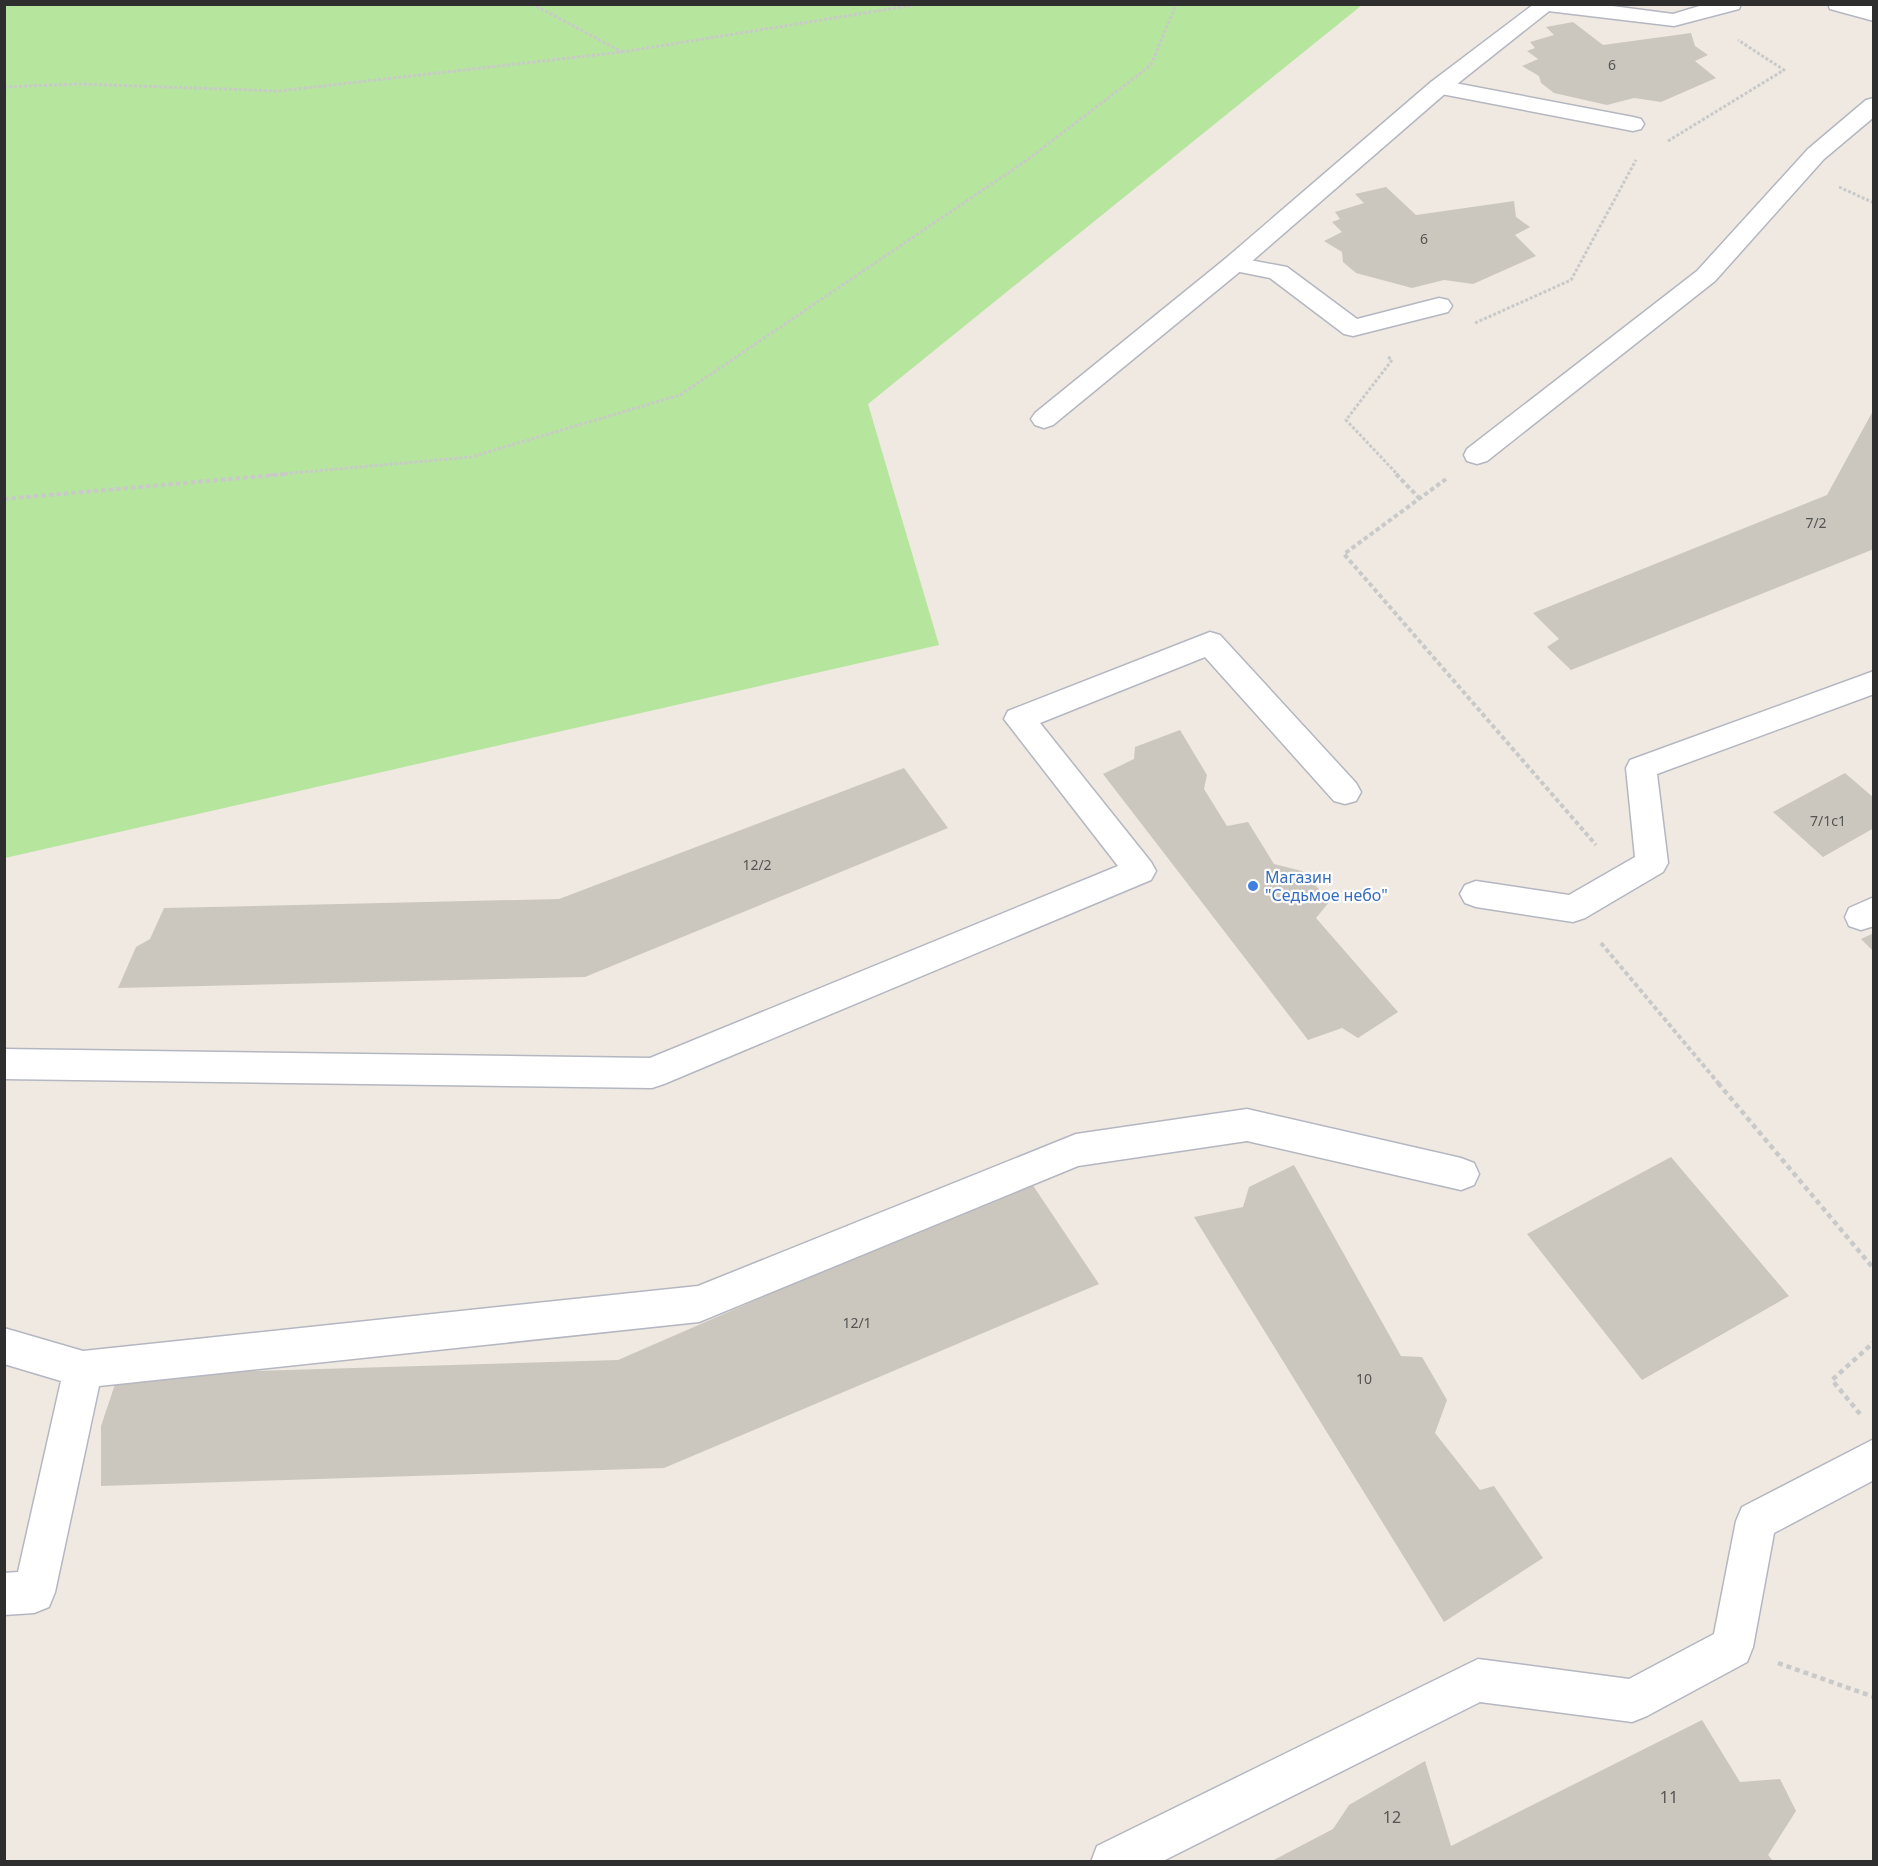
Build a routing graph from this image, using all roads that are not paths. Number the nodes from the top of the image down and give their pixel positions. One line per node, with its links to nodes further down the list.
1 (1731, 4): 3 (street)
2 (1838, 4): 4 (street)
3 (1548, 5): 5 (street)
4 (1874, 15)
5 (1438, 87): 7 (street); 8 (street)
6 (1874, 105): 11 (street)
7 (1633, 124)
8 (1234, 264): 9 (street); 10 (street)
9 (1439, 306)
10 (1044, 419)
11 (1477, 455)
12 (1874, 682): 14 (street)
13 (1345, 792): 15 (street)
14 (1476, 894)
15 (4, 1064)
16 (1461, 1174): 18 (street)
17 (4, 1346): 18 (street)
18 (83, 1369): 20 (street)
19 (1870, 1440): 21 (street)
20 (4, 1594)
21 (1113, 1862)

